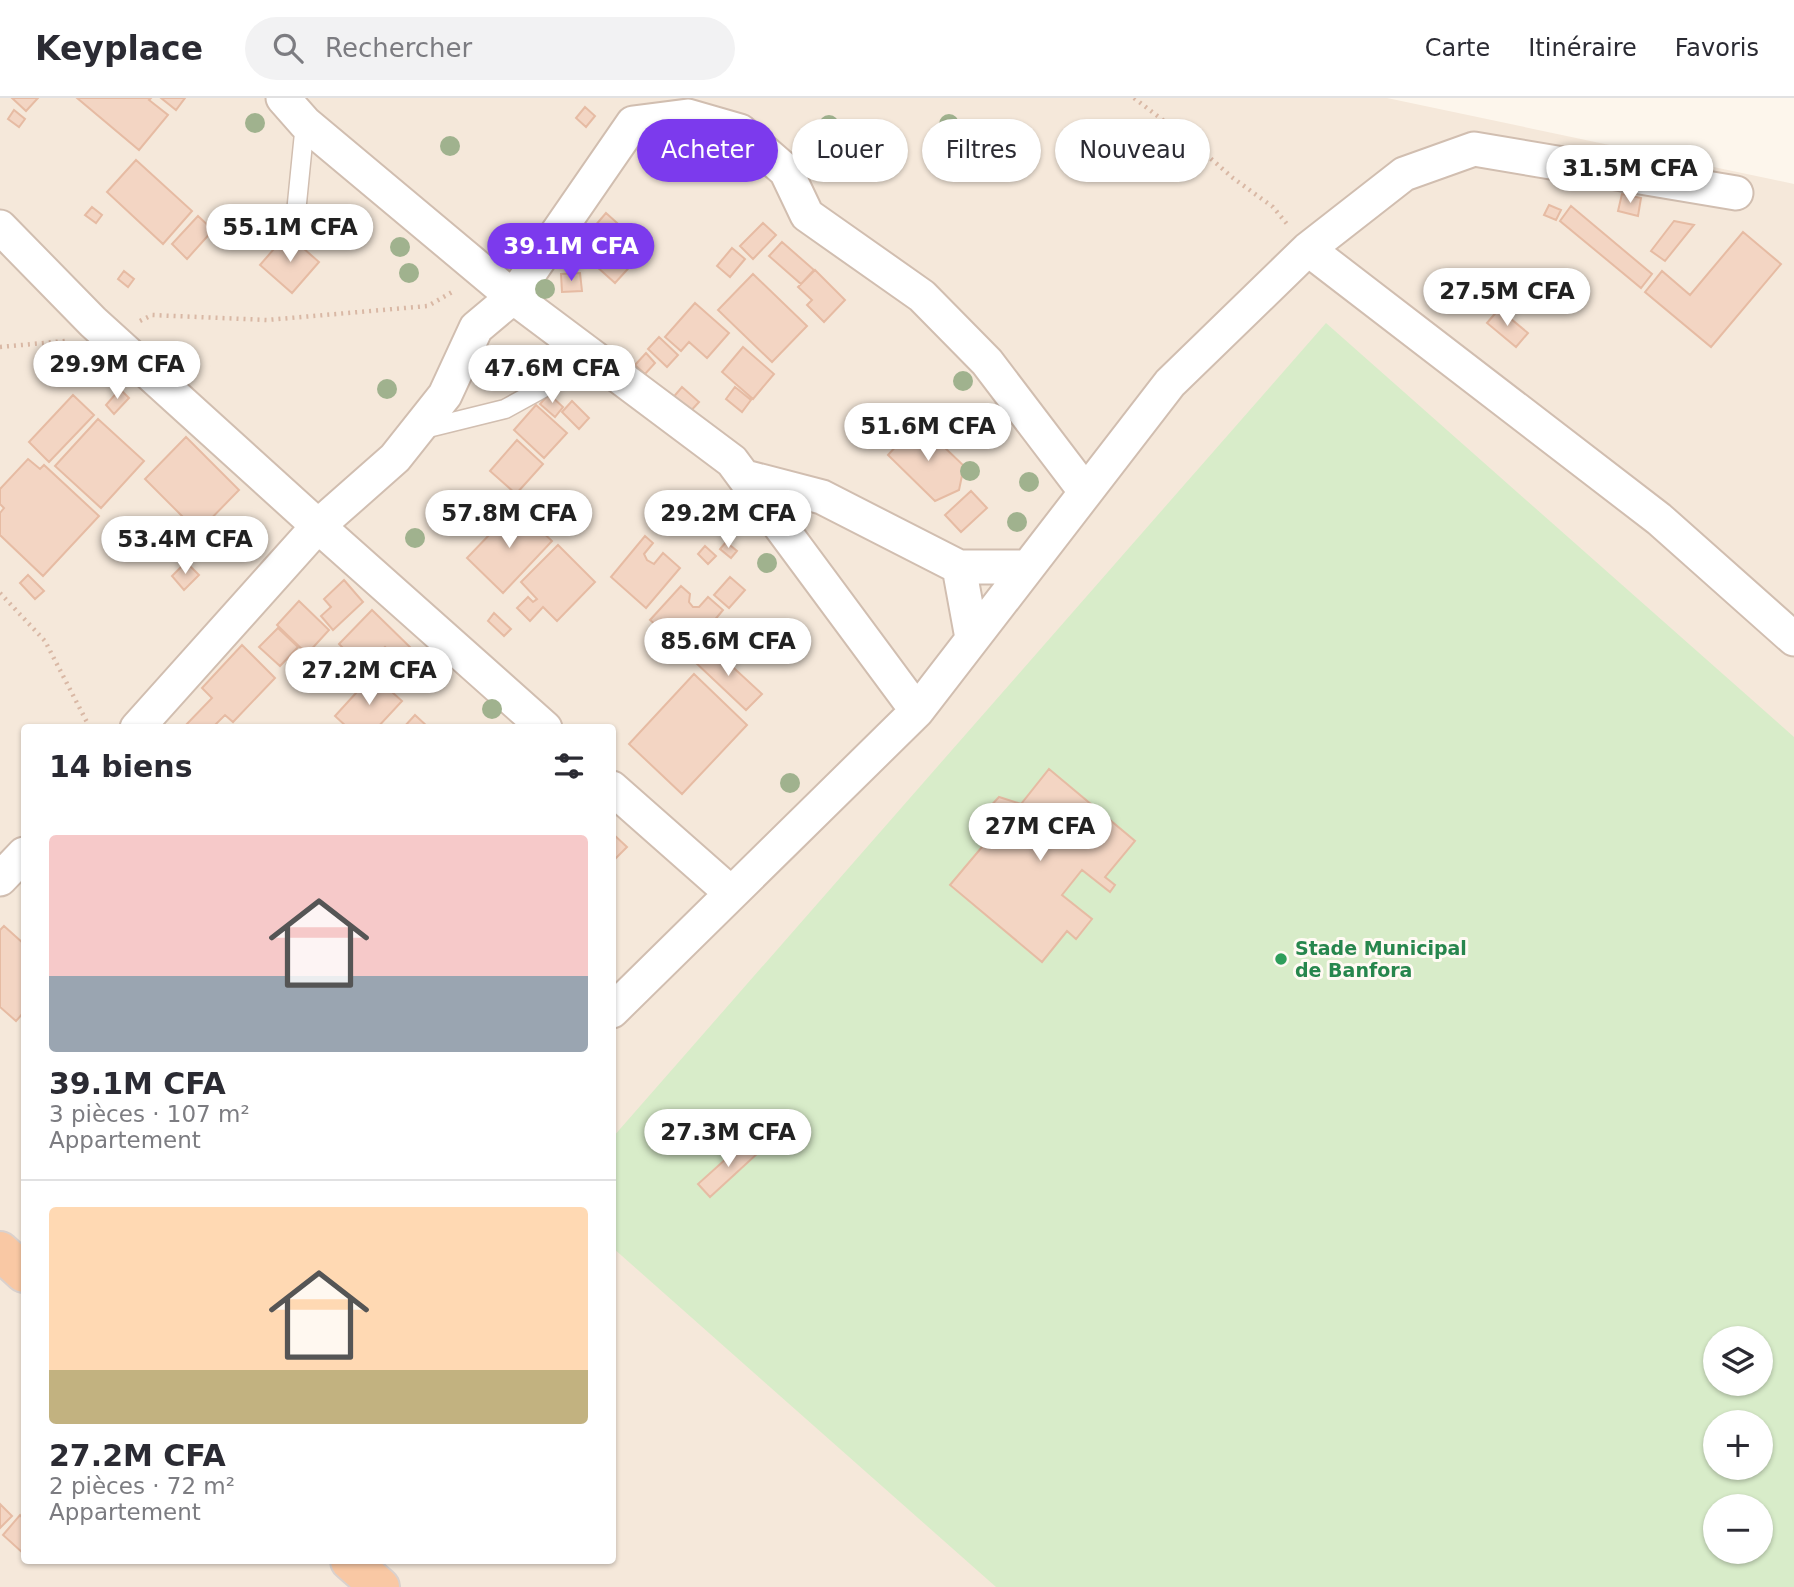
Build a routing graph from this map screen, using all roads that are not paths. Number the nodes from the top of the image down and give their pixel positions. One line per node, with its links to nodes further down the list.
1 (283, 98): 2 (street)
2 (305, 123): 4 (lane); 7 (street)
3 (1736, 193): 6 (street)
4 (296, 213)
5 (0, 227): 12 (street)
6 (1308, 249): 11 (street); 16 (street)
7 (513, 297): 8 (street); 9 (street); 11 (street)
8 (596, 359): 9 (lane); 10 (street)
9 (417, 431): 12 (street)
10 (745, 477): 13 (street); 17 (street)
11 (1085, 491): 14 (street)
12 (318, 526): 18 (street); 19 (street)
13 (958, 567): 14 (street); 15 (street)
14 (1026, 567): 15 (street)
15 (972, 638): 17 (street)
16 (1794, 639)
17 (917, 710): 23 (street)
18 (147, 724)
19 (541, 724)
20 (616, 792): 23 (street)
21 (21, 857): 22 (street)
22 (0, 879)
23 (731, 893): 24 (street)
24 (616, 1008)
25 (0, 1251): 26 (highway)
26 (21, 1270)
27 (353, 1564): 28 (highway)
28 (380, 1587)

